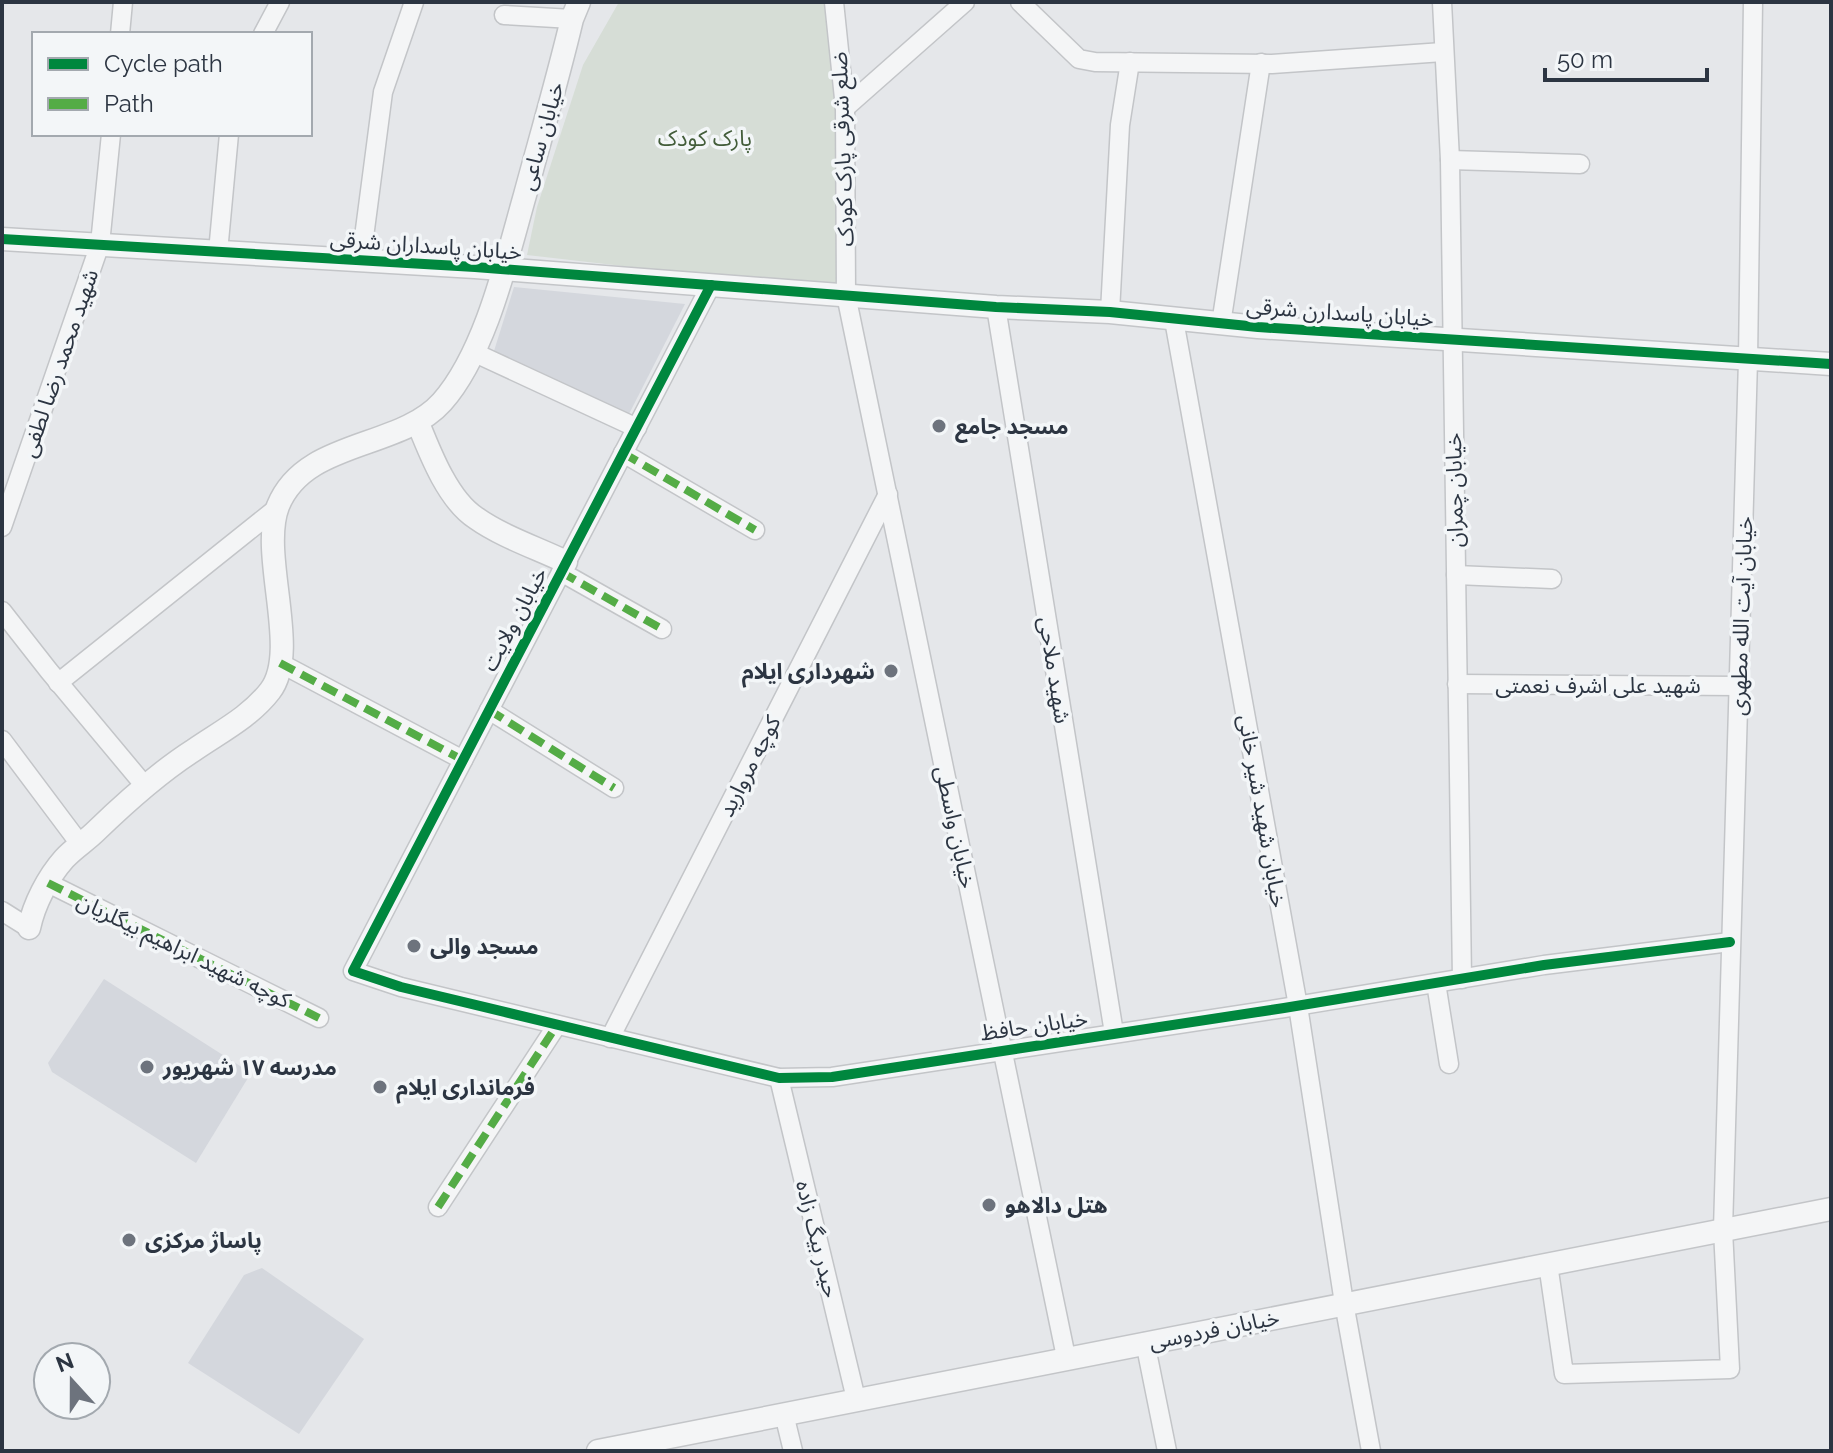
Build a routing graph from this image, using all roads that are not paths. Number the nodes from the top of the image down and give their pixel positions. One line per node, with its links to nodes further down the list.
1 (123, 2): 11 (street)
2 (280, 2): 12 (street)
3 (414, 2): 24 (street)
4 (834, 2): 16 (street, ضلع شرقی پارک کودک)
5 (965, 2): 16 (street)
6 (1020, 2): 14 (street)
7 (1442, 2): 13 (street, خیابان چمران)
8 (1753, 2): 34 (street, خیابان آیت الله مطهری)
9 (576, 11): 10 (street); 25 (street, خیابان ساعی)
10 (504, 15)
11 (120, 32)
12 (264, 32)
13 (1443, 52): 15 (street); 19 (street, خیابان چمران)
14 (1130, 62): 15 (street); 29 (street)
15 (1261, 63): 31 (street)
16 (845, 108): 27 (street, ضلع شرقی پارک کودک)
17 (111, 136): 22 (street, شهید محمد رضا لطفی)
18 (229, 136): 23 (street)
19 (1450, 160): 20 (street); 32 (street, خیابان چمران)
20 (1580, 164)
21 (2, 239): 22 (street, خیابان پاسداران شرقی)
22 (100, 244): 23 (street, خیابان پاسداران شرقی); 40 (street, شهید محمد رضا لطفی)
23 (218, 252): 24 (street, خیابان پاسداران شرقی)
24 (361, 260): 25 (street, خیابان پاسداران شرقی)
25 (504, 270): 26 (street, خیابان پاسداران شرقی); 33 (street, خیابان ساعی)
26 (711, 285): 27 (street, خیابان پاسداران شرقی); 37 (street, خیابان ولایت)
27 (846, 295): 28 (street, خیابان پاسدارن شرقی); 41 (street, خیابان واسطی)
28 (996, 307): 29 (street, خیابان پاسدارن شرقی); 70 (street, شهید ملاحی)
29 (1110, 312): 30 (street, خیابان پاسدارن شرقی)
30 (1174, 320): 31 (street, خیابان پاسدارن شرقی); 67 (street, خیابان شهید شیر خانی)
31 (1221, 324): 32 (street, خیابان پاسدارن شرقی)
32 (1452, 340): 34 (street, خیابان پاسدارن شرقی); 46 (street, خیابان چمران)
33 (473, 352): 36 (street, خیابان ساعی); 37 (street)
34 (1748, 360): 35 (street, خیابان پاسدارن شرقی); 53 (street, خیابان آیت الله مطهری)
35 (1831, 364)
36 (418, 423): 42 (street); 45 (street)
37 (637, 428): 38 (street, خیابان ولایت)
38 (623, 453): 44 (street); 45 (street, خیابان ولایت)
39 (2, 470): 40 (street)
40 (22, 470): 43 (street, شهید محمد رضا لطفی)
41 (888, 494): 71 (street, کوچه مروارید); 72 (street, خیابان واسطی)
42 (277, 508): 50 (street); 51 (street)
43 (2, 527)
44 (755, 530)
45 (563, 567): 49 (street); 54 (street, خیابان ولایت)
46 (1456, 575): 47 (street); 52 (street, خیابان چمران)
47 (1552, 579)
48 (2, 611): 51 (street)
49 (662, 629)
50 (280, 663): 56 (street); 57 (street)
51 (58, 683): 57 (street)
52 (1457, 684): 53 (street, شهید علی اشرف نعمتی); 65 (street, خیابان چمران)
53 (1739, 686): 63 (street, خیابان آیت الله مطهری)
54 (489, 710): 56 (street, خیابان ولایت); 58 (street)
55 (2, 740): 59 (street)
56 (463, 760): 64 (street, خیابان ولایت)
57 (145, 786): 59 (street)
58 (614, 788)
59 (80, 844): 60 (street)
60 (48, 883): 62 (street); 68 (street, کوچه شهید ابراهیم بیگلریان)
61 (2, 911): 62 (street)
62 (29, 928)
63 (1730, 942): 65 (street, خیابان حافظ); 77 (street, خیابان آیت الله مطهری)
64 (353, 971): 69 (street, خیابان حافظ)
65 (1462, 979): 66 (street, خیابان حافظ)
66 (1436, 983): 67 (street, خیابان حافظ); 73 (street)
67 (1298, 1006): 70 (street, خیابان حافظ); 79 (street, خیابان شهید شیر خانی)
68 (319, 1018)
69 (557, 1025): 71 (street, خیابان حافظ); 75 (street)
70 (1114, 1033): 72 (street, خیابان حافظ)
71 (610, 1038): 74 (street, خیابان حافظ)
72 (1002, 1050): 74 (street, خیابان حافظ); 81 (street, خیابان واسطی)
73 (1449, 1064)
74 (779, 1078): 82 (street, حیدر بیگ زاده)
75 (438, 1207)
76 (1831, 1209): 77 (street, خیابان فردوسی)
77 (1723, 1230): 78 (street, خیابان فردوسی); 78 (street, خیابان آیت الله مطهری)
78 (1548, 1264): 79 (street, خیابان فردوسی)
79 (1344, 1303): 80 (street, خیابان فردوسی); 87 (street, خیابان شهید شیر خانی)
80 (1145, 1342): 81 (street, خیابان فردوسی); 86 (street)
81 (1066, 1357): 82 (street, خیابان فردوسی)
82 (856, 1399): 83 (street, خیابان فردوسی)
83 (784, 1414): 84 (street, خیابان فردوسی); 85 (street)
84 (598, 1451)
85 (793, 1451)
86 (1167, 1451)
87 (1371, 1451)

